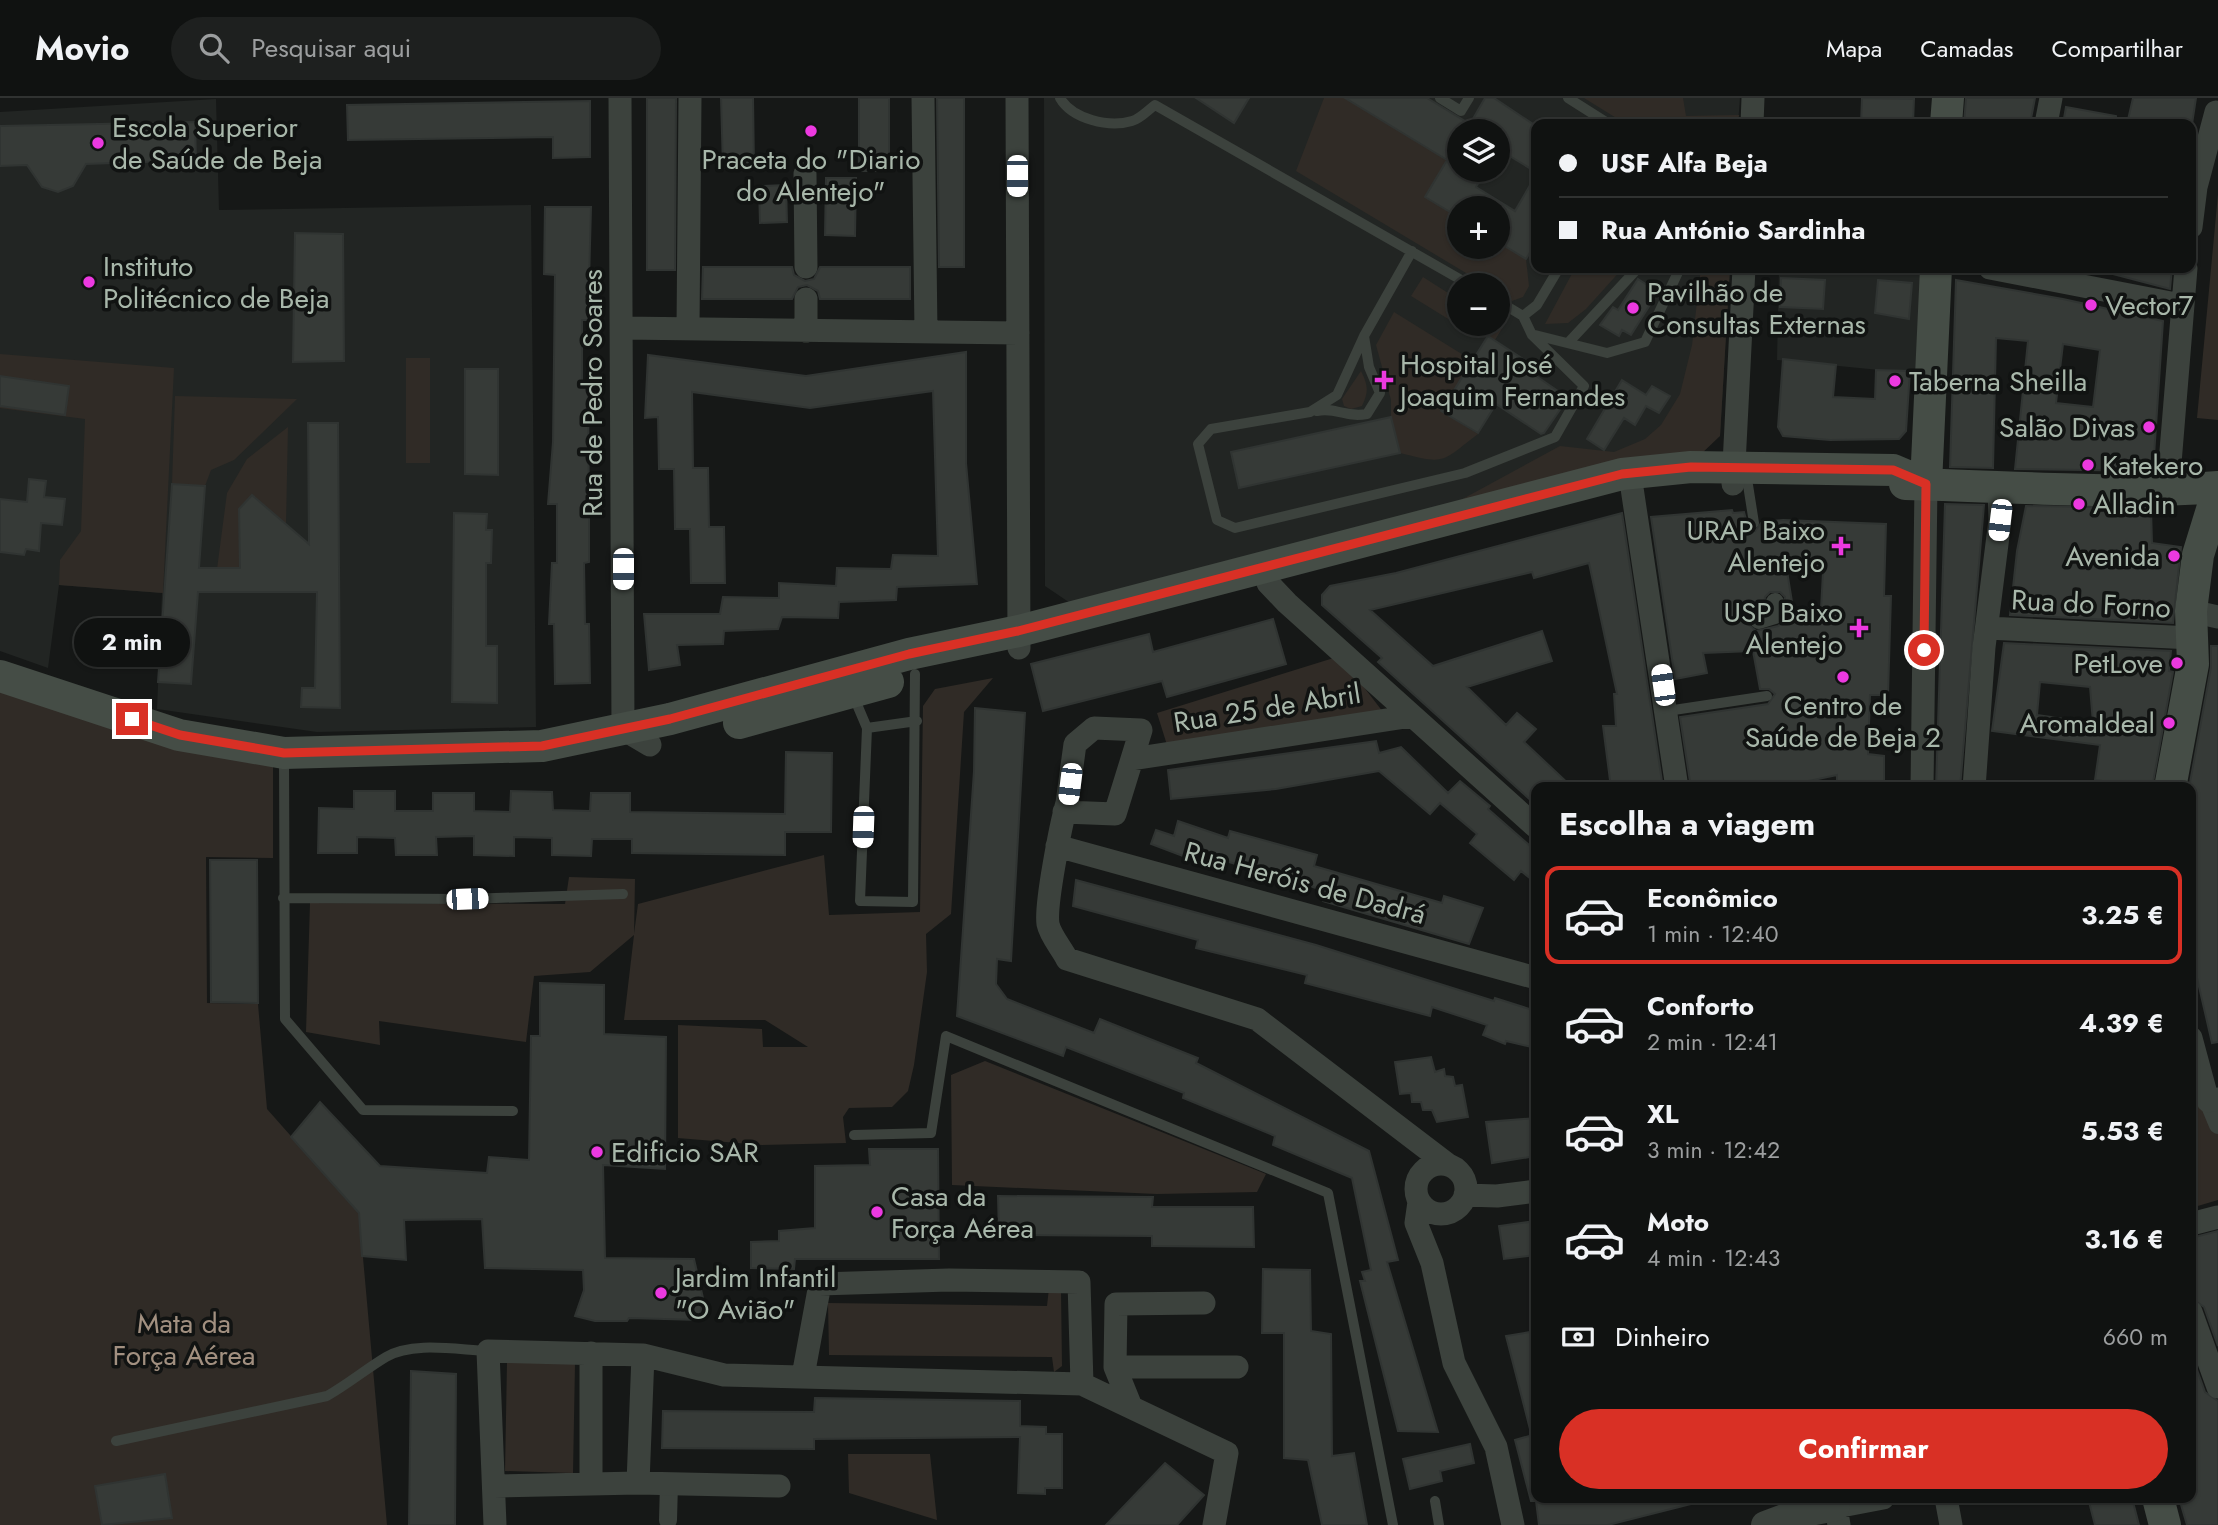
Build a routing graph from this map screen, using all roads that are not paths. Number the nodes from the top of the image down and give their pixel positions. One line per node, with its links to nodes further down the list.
1 (621, 98): 33 (street, Rua de Pedro Soares)
2 (690, 98): 34 (street)
3 (923, 98): 36 (street)
4 (1017, 98): 37 (street)
5 (1060, 98): 19 (lane)
6 (1440, 98): 7 (lane)
7 (1469, 98)
8 (1568, 98): 13 (lane)
9 (1753, 98): 14 (street)
10 (1948, 98): 15 (main road)
11 (2050, 98): 16 (street)
12 (2212, 108): 18 (street)
13 (1601, 119)
14 (1752, 119)
15 (1946, 119)
16 (2047, 119)
17 (805, 174): 20 (street)
18 (2196, 187)
19 (1412, 251): 21 (lane); 39 (lane)
20 (806, 267)
21 (1450, 273)
22 (1556, 273): 32 (lane)
23 (1633, 273): 40 (lane)
24 (1678, 273): 40 (lane)
25 (1744, 273): 42 (street)
26 (1936, 273): 43 (main road)
27 (2034, 273): 30 (street)
28 (2185, 273): 30 (street)
29 (806, 299): 35 (street)
30 (2181, 305): 47 (street)
31 (1510, 308): 32 (lane)
32 (1523, 316): 38 (lane)
33 (622, 328): 34 (street); 63 (street, Rua de Pedro Soares)
34 (688, 329): 35 (street)
35 (806, 331): 36 (street)
36 (926, 332): 37 (street)
37 (1018, 333): 54 (street)
38 (1532, 335): 40 (lane); 41 (lane)
39 (1364, 336): 41 (lane); 41 (lane)
40 (1568, 344)
41 (1310, 412)
42 (1738, 479): 43 (main road); 44 (main road); 48 (lane); 54 (main road)
43 (1926, 484): 46 (main road); 67 (street)
44 (1632, 488): 49 (main road); 59 (street)
45 (2218, 488): 47 (main road); 52 (main road)
46 (1999, 489): 47 (main road); 53 (street)
47 (2163, 491)
48 (1754, 523)
49 (1268, 583): 54 (main road); 60 (street)
50 (1775, 602): 51 (street)
51 (1759, 620)
52 (2200, 622): 53 (street, Rua do Forno); 69 (main road)
53 (1987, 628): 68 (street)
54 (1018, 639): 55 (main road); 63 (main road)
55 (915, 674): 57 (main road); 61 (lane)
56 (0, 676): 64 (main road)
57 (852, 692): 62 (lane); 63 (main road)
58 (1767, 696): 59 (lane)
59 (1667, 711): 66 (street)
60 (1412, 716): 65 (street, Rua 25 de Abril); 71 (street)
61 (917, 721): 62 (lane); 62 (lane)
62 (867, 728)
63 (636, 737): 64 (main road)
64 (284, 753): 74 (lane)
65 (1132, 759): 70 (street, Rua 25 de Abril); 70 (street, Rua 25 de Abril)
66 (1676, 782)
67 (1922, 782)
68 (1975, 782)
69 (2171, 782)
70 (1064, 812): 72 (street, Rua 25 de Abril)
71 (1531, 823)
72 (1057, 846): 75 (street, Rua Heróis de Dadrá); 80 (street, Rua 25 de Abril)
73 (623, 894): 74 (lane)
74 (283, 898): 78 (lane)
75 (1531, 977)
76 (2196, 1052): 77 (street)
77 (2213, 1100): 79 (street)
78 (513, 1111)
79 (2218, 1125)
80 (1397, 1127): 82 (street, Rua 25 de Abril); 84 (street)
81 (854, 1135): 115 (lane)
82 (1447, 1164): 84 (street); 85 (street)
83 (1531, 1192): 85 (street)
84 (1417, 1193): 85 (street); 88 (street)
85 (1460, 1203): 88 (street)
86 (2218, 1217): 87 (street)
87 (2196, 1223)
88 (1432, 1263): 117 (street)
89 (1204, 1303): 94 (street)
90 (2196, 1326): 98 (street)
91 (488, 1351): 92 (street); 100 (lane); 104 (street)
92 (592, 1353): 93 (street); 101 (street)
93 (643, 1355): 96 (street); 102 (street)
94 (1115, 1367): 95 (street); 99 (street)
95 (1237, 1367)
96 (803, 1376): 97 (street); 97 (street)
97 (1082, 1384): 99 (street)
98 (2218, 1387)
99 (1130, 1405): 114 (street)
100 (116, 1441)
101 (591, 1483): 102 (street); 104 (street)
102 (638, 1483): 103 (street)
103 (669, 1484): 105 (street); 112 (street)
104 (494, 1486): 113 (street)
105 (779, 1486)
106 (1435, 1501): 116 (lane)
107 (1870, 1503): 111 (street)
108 (1947, 1503): 118 (street)
109 (2159, 1503): 119 (main road)
110 (1780, 1513): 111 (street)
111 (1838, 1516)
112 (668, 1520)
113 (495, 1525)
114 (1214, 1525)
115 (1393, 1525)
116 (1439, 1525)
117 (1513, 1525)
118 (1951, 1525)
119 (2165, 1525)

